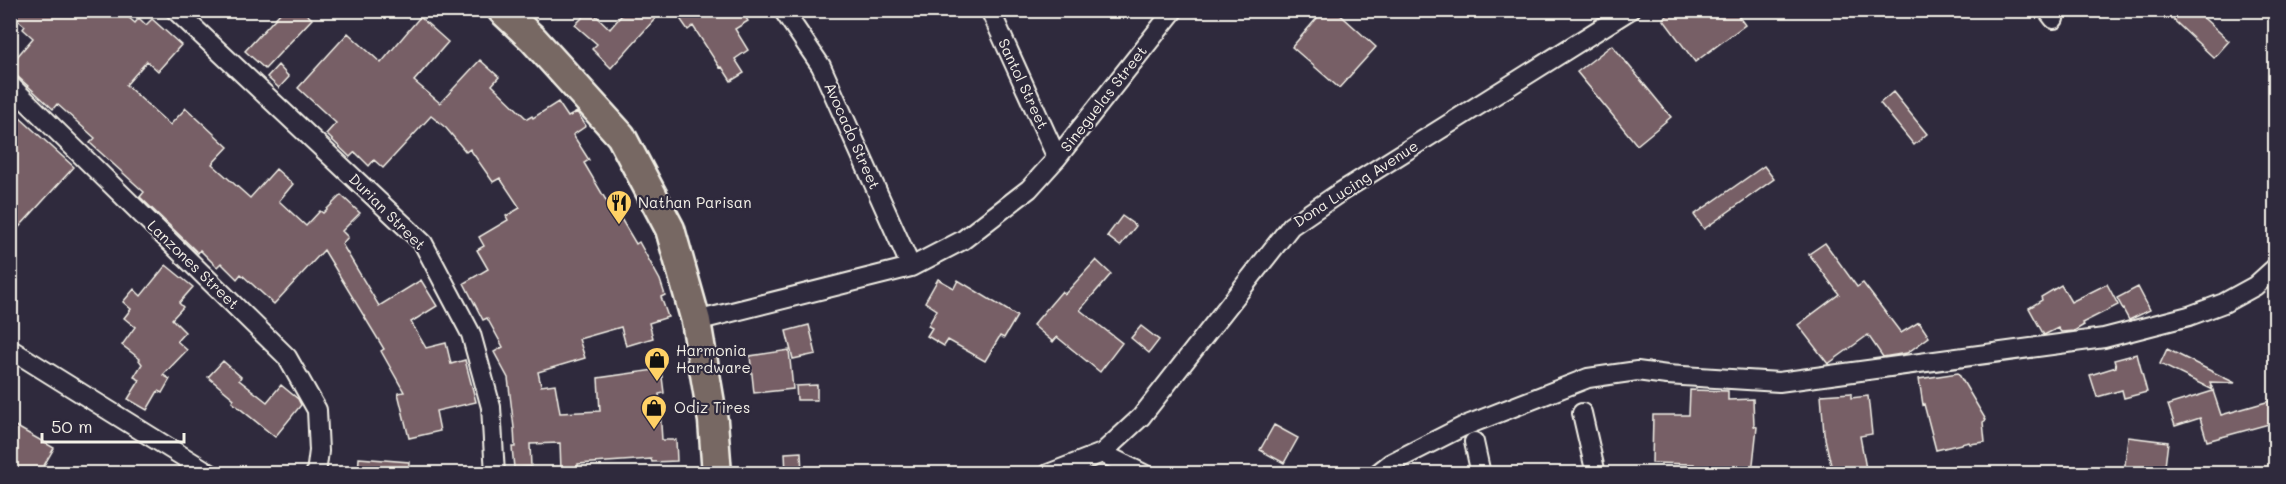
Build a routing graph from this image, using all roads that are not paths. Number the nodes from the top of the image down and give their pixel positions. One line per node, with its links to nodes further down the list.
1 (175, 10): 18 (street, Durian Street)
2 (502, 10): 11 (main road)
3 (783, 10): 9 (street, Avocado Street)
4 (990, 10): 8 (street, Santol Street)
5 (1174, 10): 8 (street, Sineguelas Street)
6 (1630, 10): 15 (street, Dona Lucing Avenue)
7 (10, 85): 17 (street, Lanzones Street)
8 (1057, 158): 9 (street, Sineguelas Street)
9 (910, 267): 11 (street, Sineguelas Street)
10 (2276, 267): 22 (street)
11 (696, 321): 19 (main road)
12 (10, 348): 16 (street)
13 (1582, 413): 24 (street)
14 (1474, 442): 23 (street)
15 (1102, 453): 20 (street, Dona Lucing Avenue); 21 (street)
16 (211, 474)
17 (316, 474)
18 (495, 474)
19 (717, 474)
20 (1048, 474)
21 (1144, 474)
22 (1377, 474)
23 (1481, 474)
24 (1596, 474)

